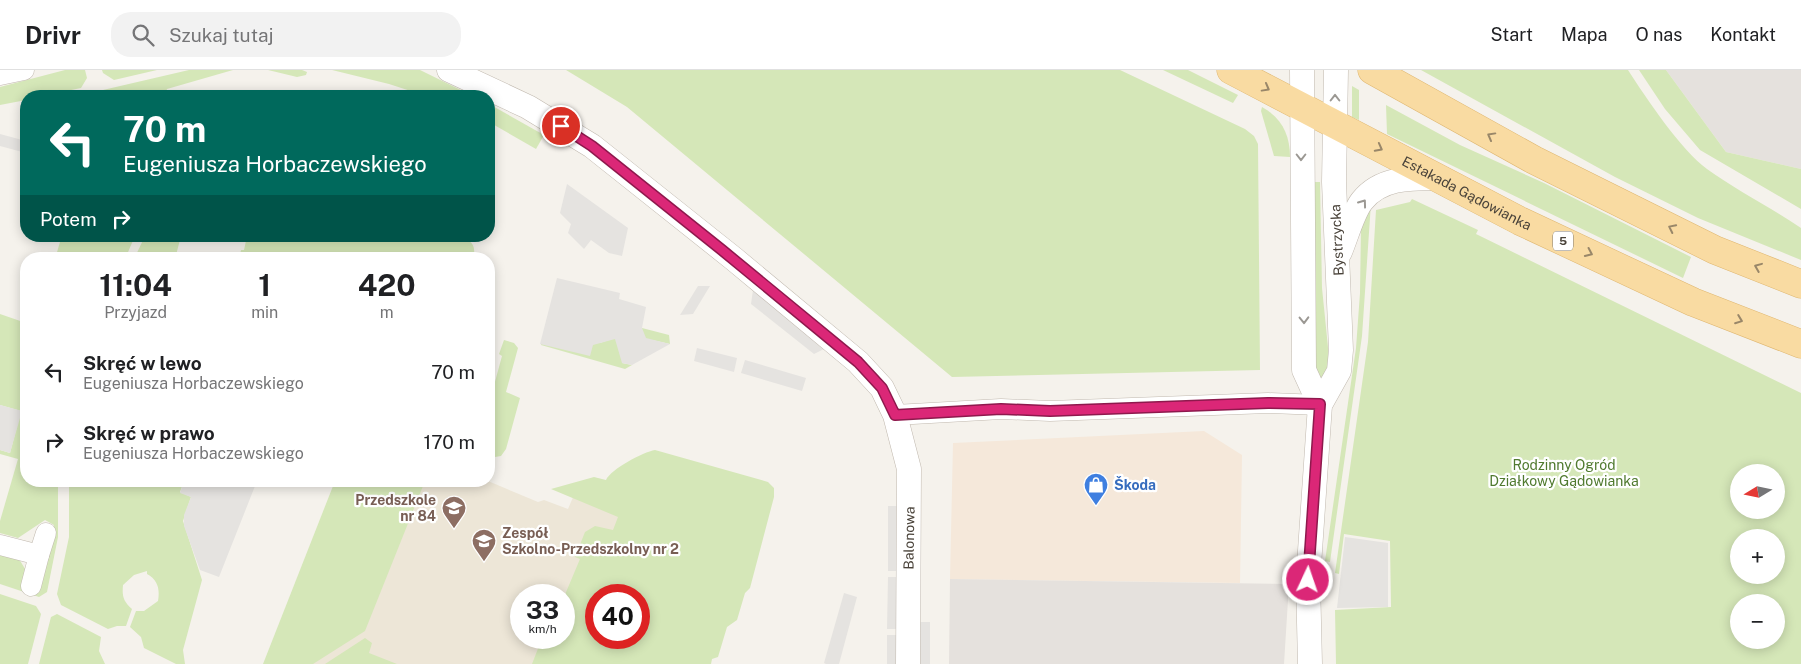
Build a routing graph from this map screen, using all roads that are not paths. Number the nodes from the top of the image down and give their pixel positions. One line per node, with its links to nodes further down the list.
1 (24, 70): 7 (street)
2 (449, 70): 8 (street, Balonowa)
3 (1231, 70): 10 (main road, 5, one-way to 10)
4 (1302, 70): 10 (street, Bystrzycka)
5 (1336, 70): 11 (street, Bystrzycka, one-way to 5)
6 (1372, 70): 14 (main road, one-way to 6)
7 (0, 75)
8 (492, 90)
9 (495, 92): 17 (street, Balonowa)
10 (1301, 108): 11 (main road, Estakada Gądowianka / 5); 16 (street, Bystrzycka, one-way to 16)
11 (1335, 126): 12 (main road, Estakada Gądowianka / 5, one-way to 12); 13 (street, Bystrzycka)
12 (1435, 178): 13 (street, one-way to 12); 15 (main road, Estakada Gądowianka / 5, one-way to 15)
13 (1338, 258): 16 (street, Bystrzycka)
14 (1801, 284)
15 (1801, 344)
16 (1320, 404): 17 (street); 23 (street, Bystrzycka)
17 (895, 415): 22 (street, Balonowa)
18 (46, 533): 20 (street)
19 (0, 545): 20 (street)
20 (39, 555): 21 (street)
21 (31, 586)
22 (908, 664)
23 (1310, 664)

